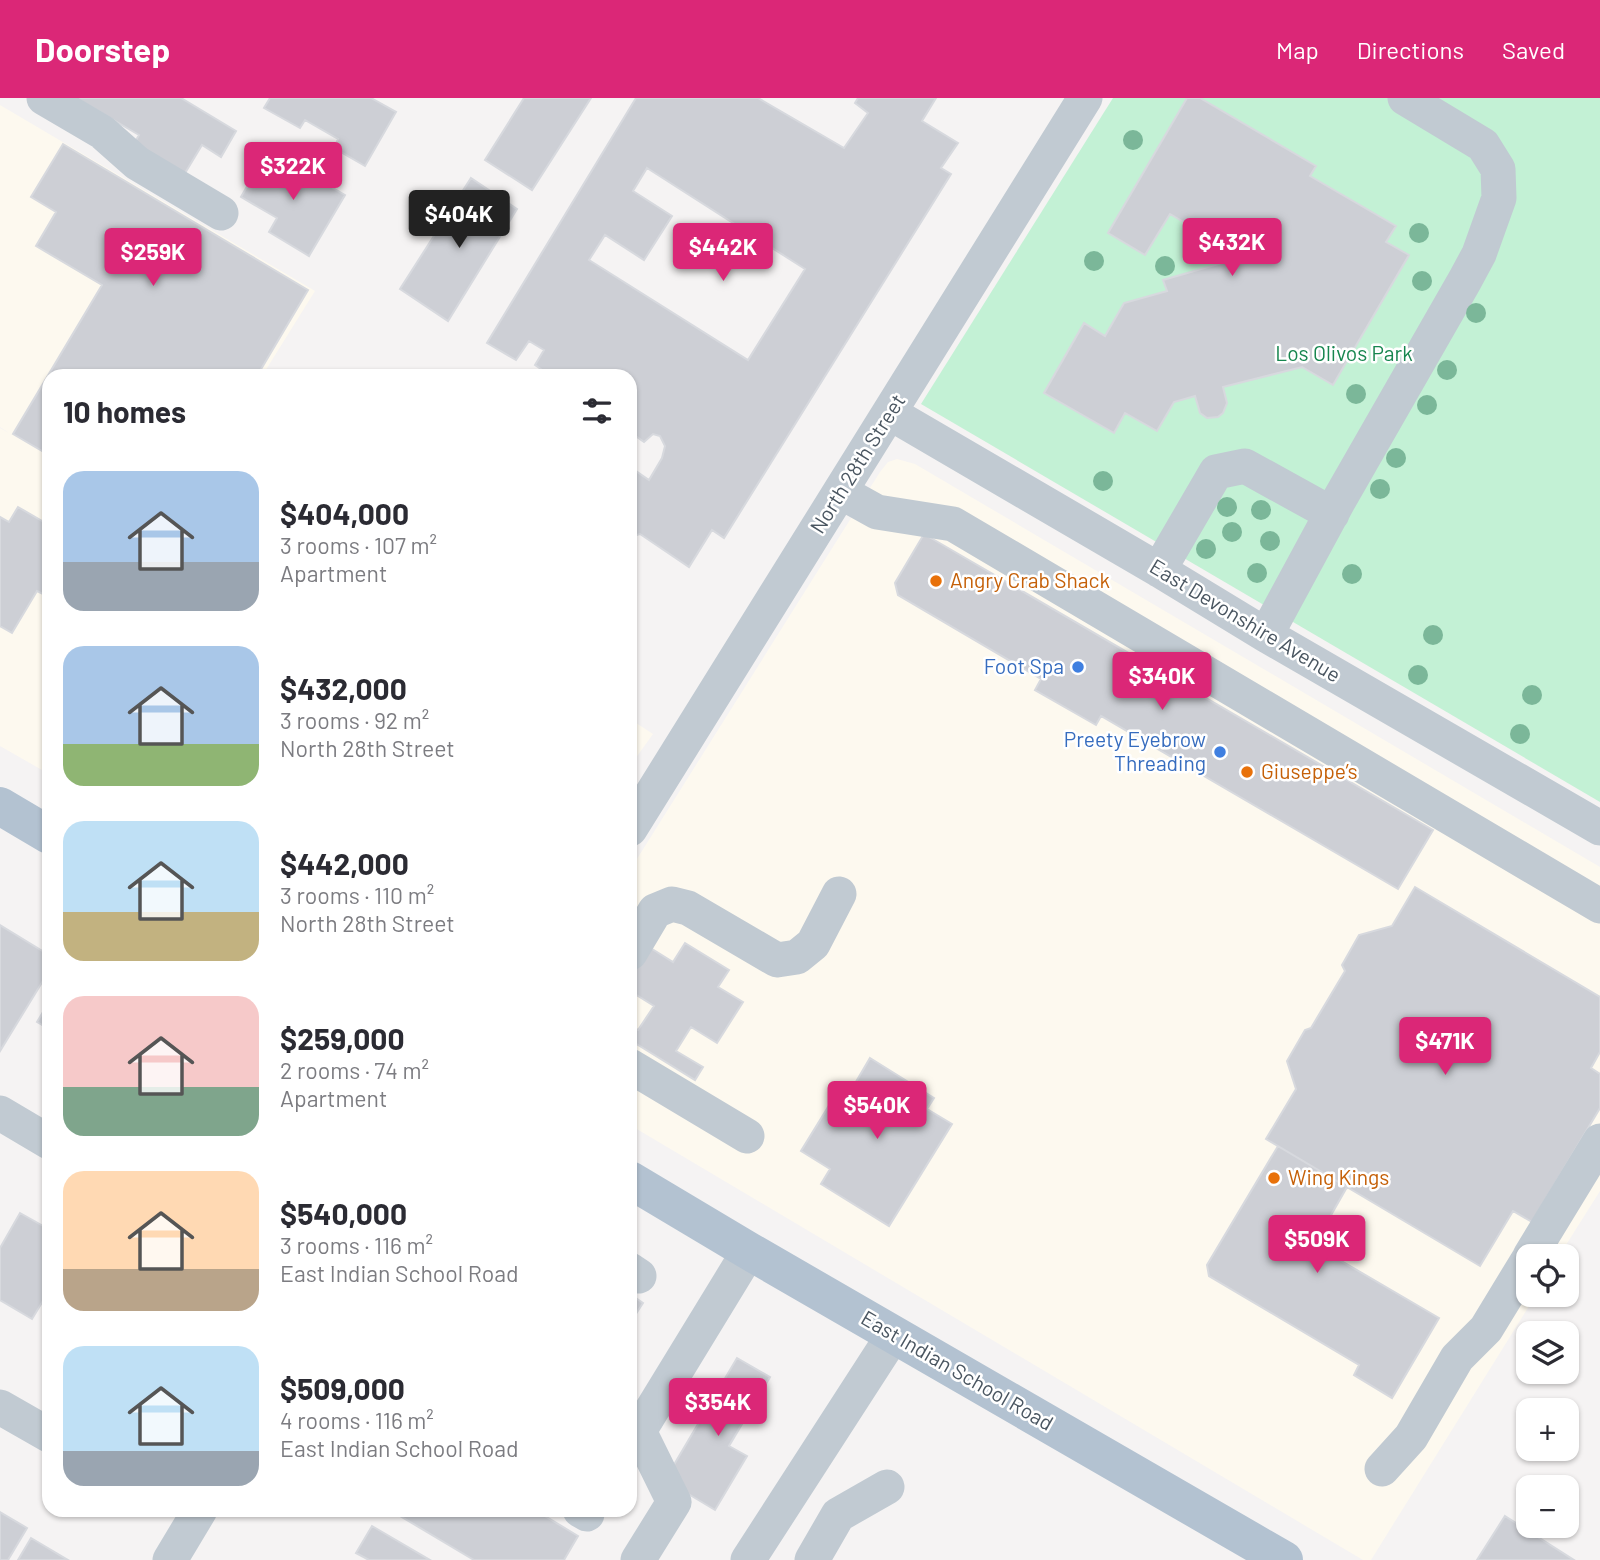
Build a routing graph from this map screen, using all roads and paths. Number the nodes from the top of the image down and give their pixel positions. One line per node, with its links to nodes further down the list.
1 (44, 98): 4 (street)
2 (1084, 98): 5 (street, North 28th Street)
3 (1405, 98): 7 (street)
4 (221, 213)
5 (890, 413): 6 (street, North 28th Street); 8 (street, East Devonshire Avenue)
6 (841, 492): 11 (street, North 28th Street); 15 (street)
7 (1332, 514): 8 (street); 9 (street)
8 (1159, 570): 9 (street, East Devonshire Avenue)
9 (1266, 635): 12 (street, East Devonshire Avenue)
10 (0, 806): 13 (main road)
11 (637, 818)
12 (1600, 828)
13 (42, 831)
14 (839, 894): 16 (street)
15 (1600, 906)
16 (637, 941)
17 (637, 1070): 19 (street)
18 (0, 1113): 20 (street)
19 (747, 1136)
20 (42, 1138)
21 (1600, 1141): 23 (street)
22 (637, 1184): 24 (main road, East Indian School Road)
23 (1538, 1244)
24 (749, 1251): 26 (main road, East Indian School Road); 33 (street)
25 (1516, 1280): 29 (street)
26 (894, 1334): 34 (street); 36 (main road, East Indian School Road)
27 (0, 1407): 28 (street)
28 (42, 1431)
29 (1382, 1469)
30 (887, 1487): 35 (street)
31 (189, 1517): 32 (street)
32 (170, 1560)
33 (638, 1560)
34 (748, 1560)
35 (812, 1560)
36 (1284, 1560)

